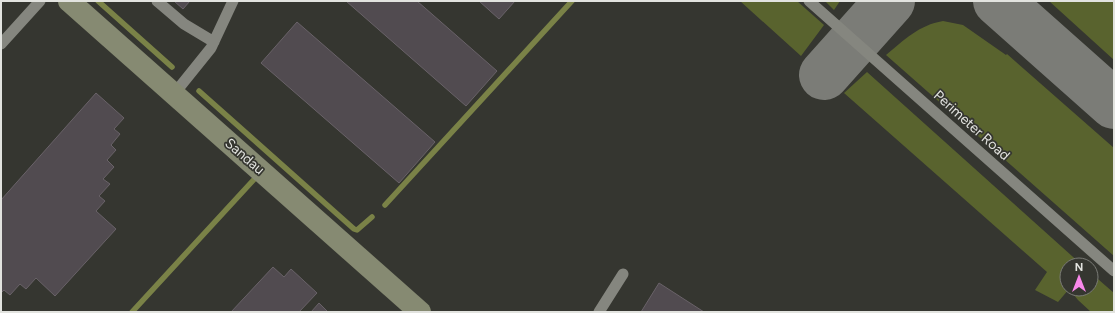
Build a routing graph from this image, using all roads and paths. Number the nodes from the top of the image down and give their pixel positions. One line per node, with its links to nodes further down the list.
1 (40, 1): 7 (lane)
2 (69, 1): 8 (street, Sandau)
3 (157, 1): 6 (lane)
4 (233, 1): 6 (lane)
5 (809, 1): 9 (lane, Perimeter Road)
6 (214, 42): 8 (lane)
7 (1, 44)
8 (174, 94): 11 (street, Sandau)
9 (1114, 271)
10 (623, 274): 12 (lane)
11 (420, 312)
12 (599, 312)

